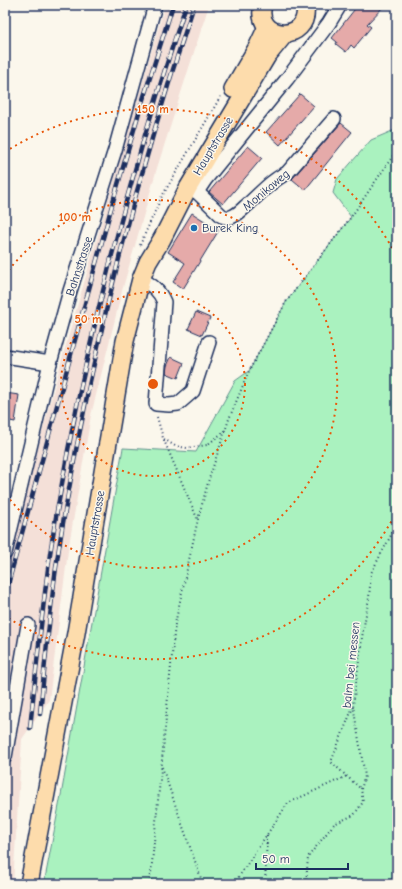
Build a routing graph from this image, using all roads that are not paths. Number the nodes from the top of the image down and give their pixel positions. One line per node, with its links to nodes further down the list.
1 (155, 5): 15 (street, Bahnstrasse)
2 (263, 5): 6 (main road)
3 (305, 5): 5 (main road)
4 (340, 5): 8 (street)
5 (302, 25): 7 (main road, Hauptstrasse); 8 (street)
6 (267, 27): 7 (main road); 11 (main road, Hauptstrasse)
7 (285, 34): 10 (main road, Hauptstrasse)
8 (318, 38): 10 (street)
9 (334, 119): 10 (street, Monikaweg)
10 (192, 190): 11 (main road, Hauptstrasse)
11 (148, 262): 12 (main road, Hauptstrasse)
12 (141, 279): 13 (street); 19 (main road, Hauptstrasse)
13 (209, 342)
14 (5, 356): 15 (street)
15 (50, 363): 16 (street, Bahnstrasse)
16 (5, 553)
17 (28, 625): 18 (street)
18 (5, 757)
19 (29, 884)

